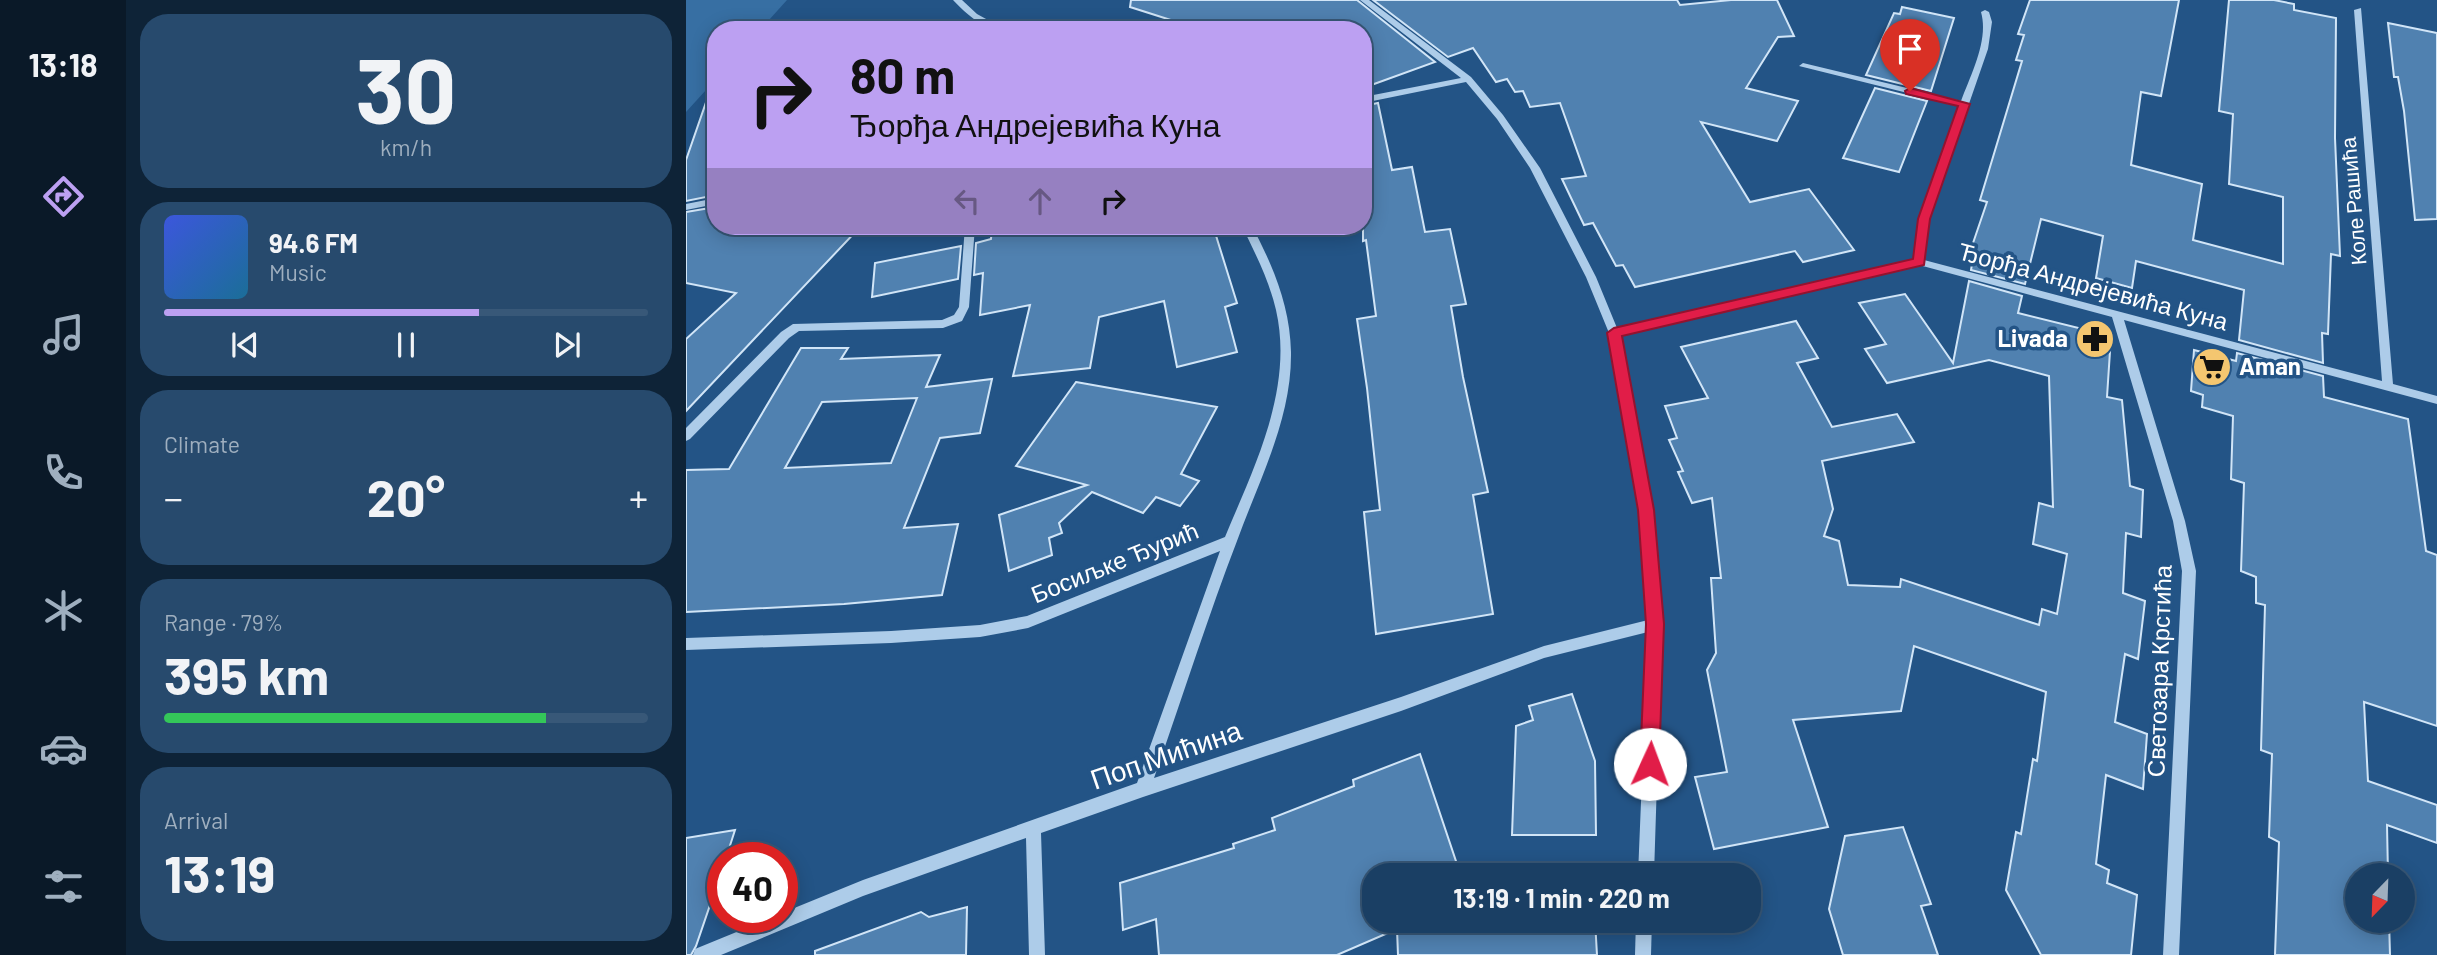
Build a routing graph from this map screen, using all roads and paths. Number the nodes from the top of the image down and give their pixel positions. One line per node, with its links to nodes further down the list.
1 (957, 0): 5 (street)
2 (1364, 0): 7 (street)
3 (2358, 10): 17 (street, Коле Рашића)
4 (1985, 12): 9 (street)
5 (984, 21)
6 (1803, 66): 9 (street)
7 (1468, 79): 8 (street); 16 (street)
8 (1372, 98)
9 (1964, 104): 14 (street)
10 (707, 203): 11 (street)
11 (686, 207)
12 (969, 235): 19 (street)
13 (1251, 235): 20 (street, Босиљке Ђурић)
14 (1919, 262): 15 (street, Ђорђа Андрејевића Куна); 16 (street, Ђорђа Андрејевића Куна)
15 (2117, 315): 17 (street, Ђорђа Андрејевића Куна); 30 (street, Светозара Крстића)
16 (1614, 333): 21 (street)
17 (2388, 388): 18 (street, Ђорђа Андрејевића Куна)
18 (2437, 400)
19 (686, 436)
20 (1230, 541): 22 (street, Босиљке Ђурић); 23 (street)
21 (1655, 624): 23 (street, Поп Мићина); 25 (street)
22 (686, 644)
23 (1143, 789): 24 (street, Поп Мићина)
24 (1032, 829): 27 (street, Поп Мићина); 28 (street)
25 (1646, 863)
26 (1644, 933): 29 (street)
27 (701, 955)
28 (1037, 955)
29 (1643, 955)
30 (2171, 955)

